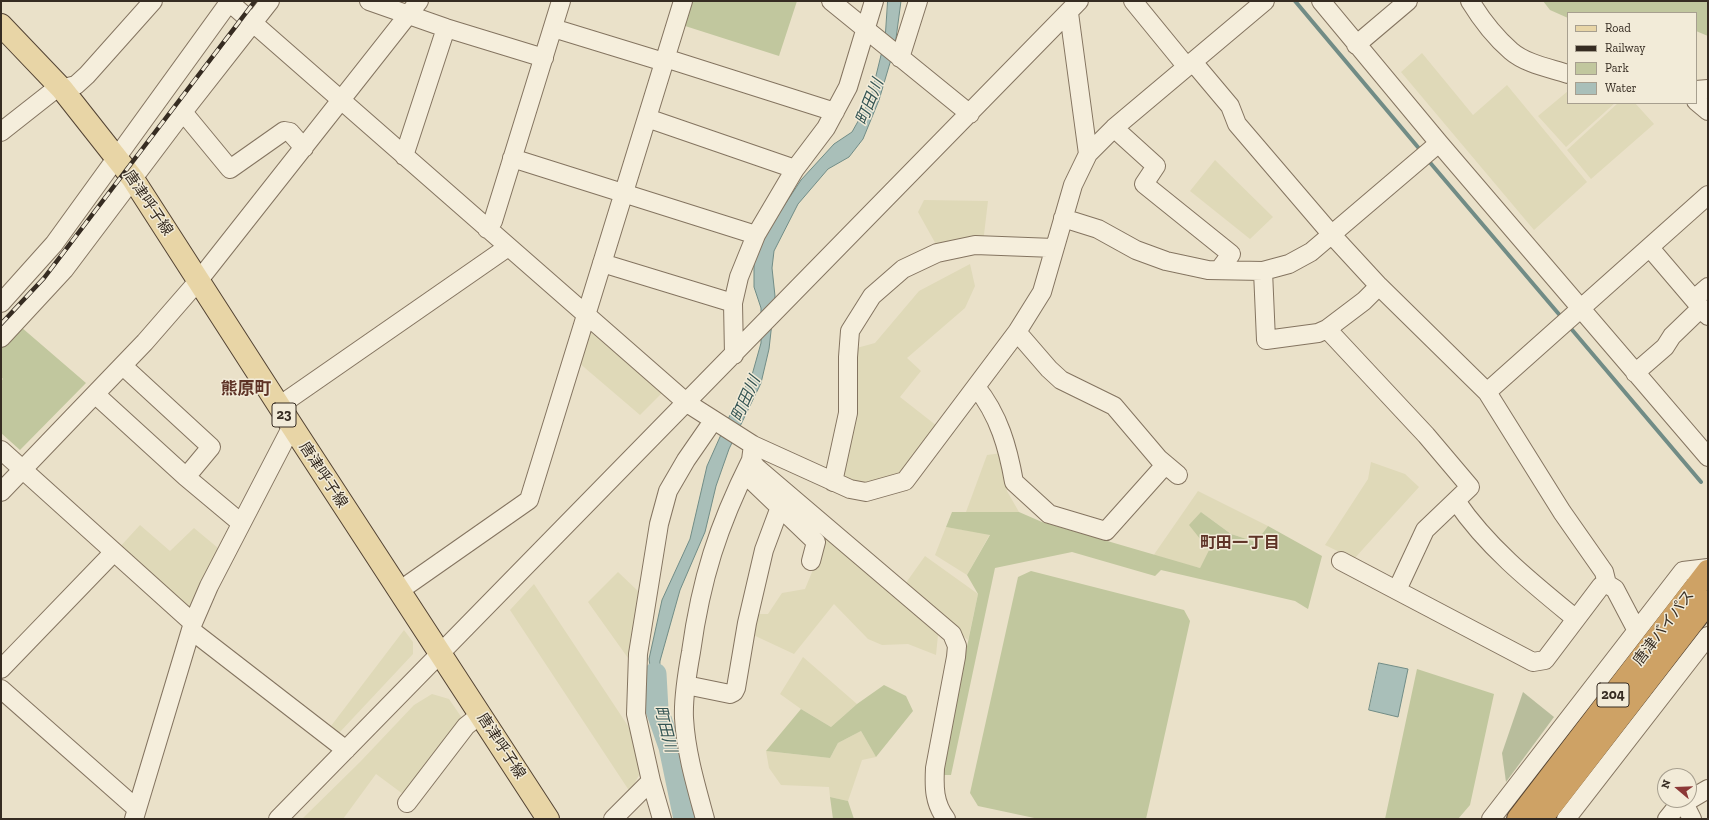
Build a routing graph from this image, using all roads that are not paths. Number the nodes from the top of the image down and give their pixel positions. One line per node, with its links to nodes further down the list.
1 (153, 1): 28 (street)
2 (229, 1): 17 (street); 44 (street)
3 (270, 1): 17 (street)
4 (369, 1): 15 (street)
5 (561, 1): 20 (street)
6 (683, 1): 25 (street)
7 (831, 1): 21 (street)
8 (874, 1): 21 (street)
9 (918, 1): 24 (street)
10 (1133, 1): 26 (street)
11 (1265, 1): 26 (street)
12 (1321, 1): 22 (street)
13 (1408, 1): 22 (street)
14 (1470, 1): 27 (street)
15 (414, 7): 19 (street); 31 (street)
16 (1074, 7): 36 (street); 42 (street)
17 (254, 21): 31 (street); 34 (street)
18 (1, 25): 28 (main road, 唐津呼子線 / 23)
19 (446, 28): 23 (street); 43 (street)
20 (553, 28): 23 (street); 25 (street)
21 (865, 29): 24 (street); 35 (street)
22 (1356, 45): 41 (street)
23 (544, 58): 45 (street)
24 (900, 58): 36 (street)
25 (665, 60): 35 (street); 37 (street)
26 (1190, 64): 38 (street); 53 (street)
27 (1567, 74)
28 (62, 89): 39 (street); 44 (main road, 唐津呼子線 / 23)
29 (1708, 89): 30 (street)
30 (1697, 90)
31 (340, 100): 40 (street); 43 (street)
32 (1697, 102): 33 (street)
33 (1708, 111)
34 (183, 112): 40 (street); 47 (street)
35 (835, 112): 46 (street)
36 (970, 114): 71 (street)
37 (647, 118): 46 (street); 48 (street)
38 (1114, 128): 42 (street); 58 (street)
39 (1, 132)
40 (304, 148): 60 (street)
41 (1429, 152): 53 (street); 67 (street)
42 (1088, 154): 50 (street)
43 (404, 156): 51 (street)
44 (117, 158): 47 (main road, 唐津呼子線 / 23); 64 (street)
45 (512, 158): 48 (street); 51 (street)
46 (795, 169): 52 (street)
47 (133, 179): 60 (main road, 唐津呼子線 / 23); 70 (street)
48 (624, 192): 52 (street); 57 (street)
49 (1708, 195): 56 (street)
50 (1063, 218): 55 (street); 58 (street)
51 (487, 229): 54 (street)
52 (756, 235): 63 (street)
53 (1332, 235): 59 (street); 61 (street)
54 (508, 247): 66 (street); 78 (street)
55 (1054, 248): 69 (street); 86 (street)
56 (1650, 248): 65 (street); 67 (street)
57 (602, 263): 63 (street); 66 (street)
58 (1220, 270): 59 (street)
59 (1262, 271): 68 (street)
60 (199, 280): 72 (street); 78 (main road, 唐津呼子線 / 23)
61 (1379, 286): 68 (street); 75 (street)
62 (1708, 287): 65 (street)
63 (733, 302): 71 (street)
64 (1, 303)
65 (1701, 308): 73 (street)
66 (586, 316): 77 (street); 97 (street)
67 (1571, 318): 73 (street); 75 (street)
68 (1327, 329): 88 (street)
69 (1017, 332): 74 (street); 74 (street)
70 (1, 338)
71 (737, 352): 77 (street)
72 (122, 366): 76 (street); 85 (street)
73 (1635, 373): 82 (street)
74 (976, 388): 86 (street)
75 (1487, 392): 95 (street)
76 (95, 394): 84 (street); 85 (street)
77 (686, 403): 79 (street); 104 (street)
78 (279, 406): 80 (main road, 唐津呼子線 / 23)
79 (713, 420): 83 (street); 111 (street)
80 (292, 426): 90 (street); 97 (main road, 唐津呼子線 / 23)
81 (1, 450): 84 (street)
82 (1708, 457)
83 (750, 459): 86 (street); 89 (street); 107 (street); 121 (street)
84 (22, 470): 87 (street); 91 (street)
85 (186, 477): 90 (street)
86 (833, 482)
87 (1, 492)
88 (1456, 501): 96 (street); 99 (street)
89 (780, 507): 92 (street); 107 (street)
90 (241, 523): 100 (street)
91 (113, 553): 100 (street); 106 (street)
92 (811, 561)
93 (1341, 561): 96 (street)
94 (1708, 569): 101 (street); 105 (highway, 唐津バイパス / 204)
95 (1607, 584): 99 (street); 101 (street)
96 (1397, 590): 99 (street)
97 (399, 591): 104 (main road, 唐津呼子線 / 23)
98 (1708, 602): 124 (highway, 唐津バイパス / 204)
99 (1576, 619)
100 (192, 627): 110 (street); 115 (street)
101 (1636, 629): 103 (street)
102 (1708, 636): 125 (street)
103 (1624, 646): 105 (street); 122 (street)
104 (440, 654): 109 (main road, 唐津呼子線 / 23); 110 (street)
105 (1640, 660): 123 (highway, 唐津バイパス / 204)
106 (1, 669)
107 (686, 685): 120 (street)
108 (1, 689): 115 (street)
109 (480, 715): 113 (street); 117 (main road, 唐津呼子線 / 23)
110 (346, 750): 116 (street)
111 (651, 781): 118 (street); 119 (street)
112 (1708, 789): 114 (street)
113 (407, 803)
114 (1688, 811): 126 (street)
115 (135, 814)
116 (278, 819)
117 (548, 819)
118 (612, 819)
119 (662, 819)
120 (705, 819)
121 (946, 819)
122 (1491, 819)
123 (1518, 819)
124 (1541, 819)
125 (1566, 819)
126 (1668, 819)

